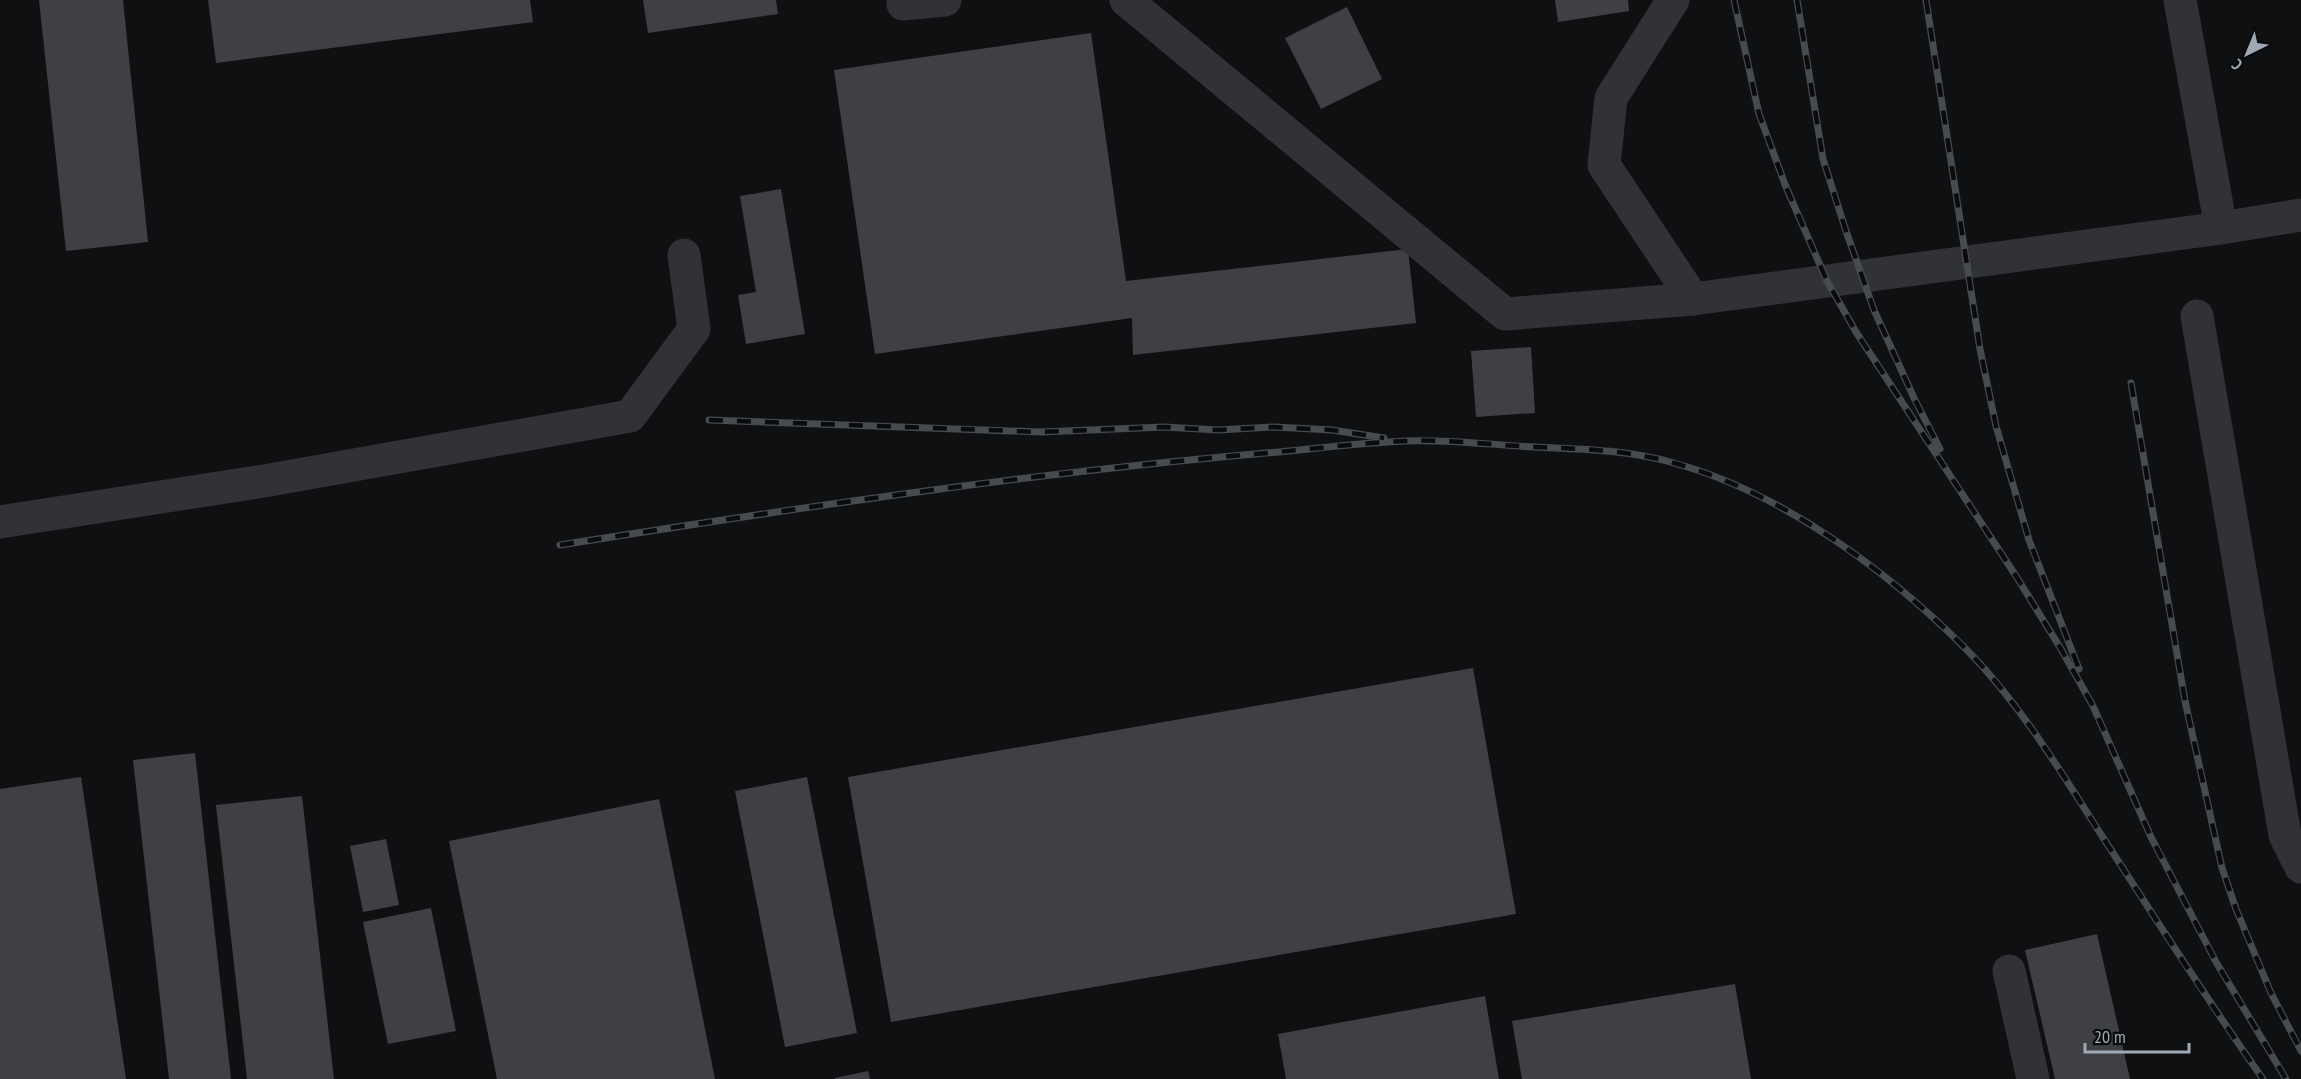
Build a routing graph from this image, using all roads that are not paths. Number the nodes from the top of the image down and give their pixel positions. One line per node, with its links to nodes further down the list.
1 (945, 0): 5 (lane)
2 (1126, 0): 9 (lane)
3 (1673, 0): 9 (lane)
4 (2180, 0): 7 (lane)
5 (903, 4)
6 (2301, 215): 7 (lane)
7 (2221, 228): 9 (lane)
8 (684, 255): 11 (lane)
9 (1693, 299)
10 (2197, 316): 12 (lane)
11 (0, 522)
12 (2301, 867)
13 (2009, 971): 14 (lane)
14 (2032, 1079)

